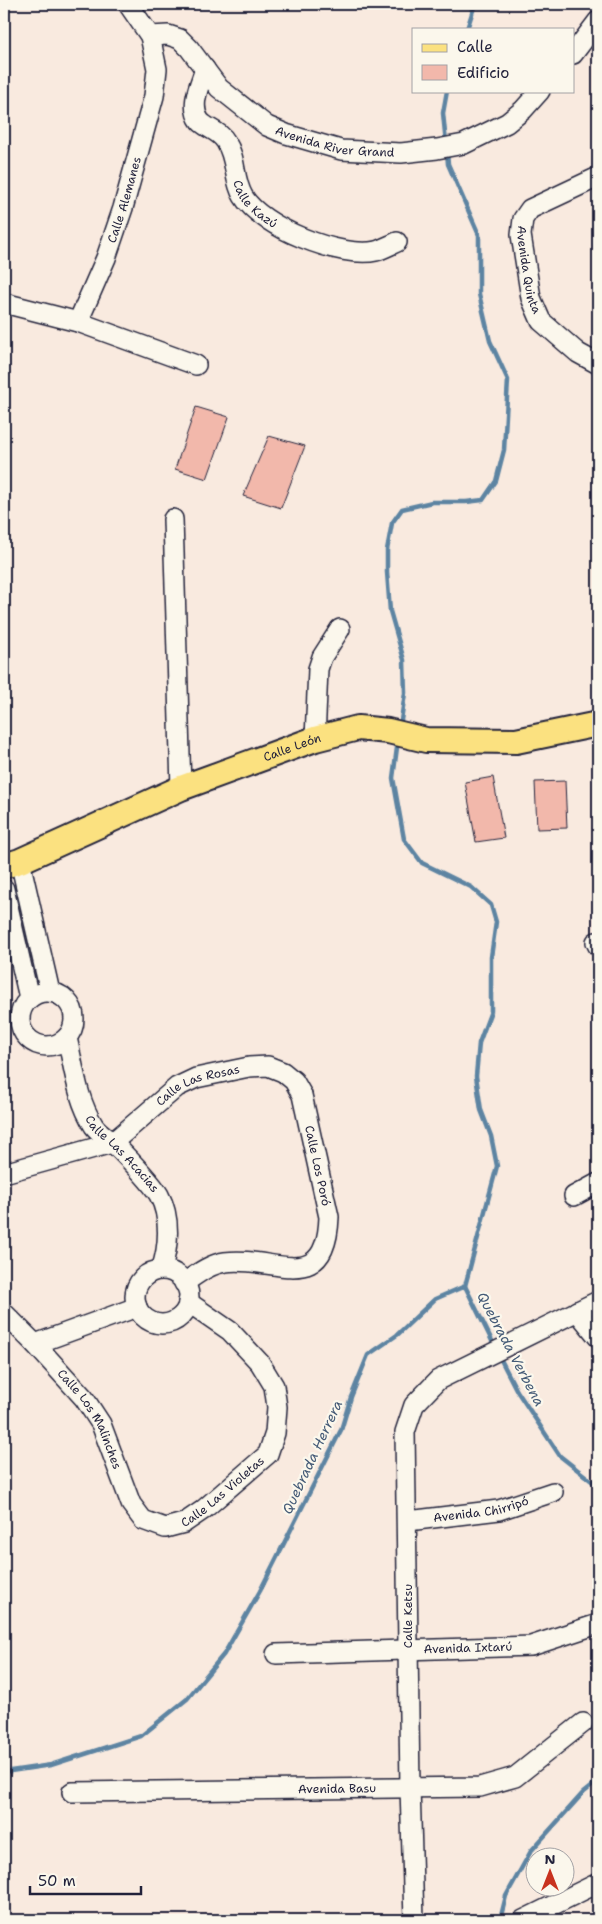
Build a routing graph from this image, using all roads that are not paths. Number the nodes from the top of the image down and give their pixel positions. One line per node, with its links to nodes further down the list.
1 (128, 4): 3 (street, Calle Alemanes)
2 (598, 21): 4 (street)
3 (150, 36): 5 (street, Avenida River Grand); 10 (street, Calle Alemanes)
4 (574, 53)
5 (205, 69): 6 (street, Avenida River Grand); 8 (street, Calle Kazú)
6 (539, 92)
7 (598, 177): 11 (street, Avenida Quinta)
8 (397, 242)
9 (4, 303): 10 (street)
10 (78, 322): 14 (street)
11 (560, 338): 12 (street, Avenida Quinta); 13 (street, Avenida Quinta)
12 (598, 348)
13 (598, 364)
14 (196, 365)
15 (173, 519): 19 (street)
16 (340, 629): 18 (street)
17 (598, 724): 18 (main road, Calle León)
18 (315, 739): 19 (main road, Calle León)
19 (181, 788): 20 (main road, Calle León)
20 (12, 863): 22 (street)
21 (4, 889): 23 (street)
22 (50, 992): 23 (street); 25 (street, Calle Las Acacias)
23 (29, 998): 24 (street)
24 (11, 1017): 25 (street)
25 (67, 1038): 27 (street, Calle Las Acacias)
26 (294, 1081): 27 (street, Calle Las Rosas); 32 (street, Calle Los Poró)
27 (112, 1143): 28 (street); 31 (street, Calle Las Acacias)
28 (4, 1173)
29 (598, 1183): 30 (street)
30 (574, 1196)
31 (161, 1270): 32 (street); 35 (street)
32 (184, 1283): 34 (street)
33 (598, 1301): 36 (street, Calle Ketsu)
34 (188, 1302): 35 (street); 42 (street, Calle Las Violetas)
35 (137, 1307): 39 (street)
36 (577, 1311): 38 (street); 41 (street, Calle Ketsu)
37 (4, 1313): 39 (street, Calle Los Malinches)
38 (598, 1338)
39 (35, 1344): 42 (street, Calle Los Malinches)
40 (553, 1492): 41 (street, Avenida Chirripó)
41 (408, 1521): 44 (street, Calle Ketsu)
42 (165, 1528)
43 (598, 1624): 44 (street, Avenida Ixtarú)
44 (409, 1650): 45 (street, Avenida Ixtarú); 47 (street, Calle Ketsu)
45 (276, 1654)
46 (583, 1723): 47 (street, Avenida Basu)
47 (410, 1787): 48 (street, Avenida Basu); 50 (street, Calle Ketsu)
48 (72, 1792)
49 (598, 1883): 51 (street)
50 (414, 1920)
51 (523, 1920)

